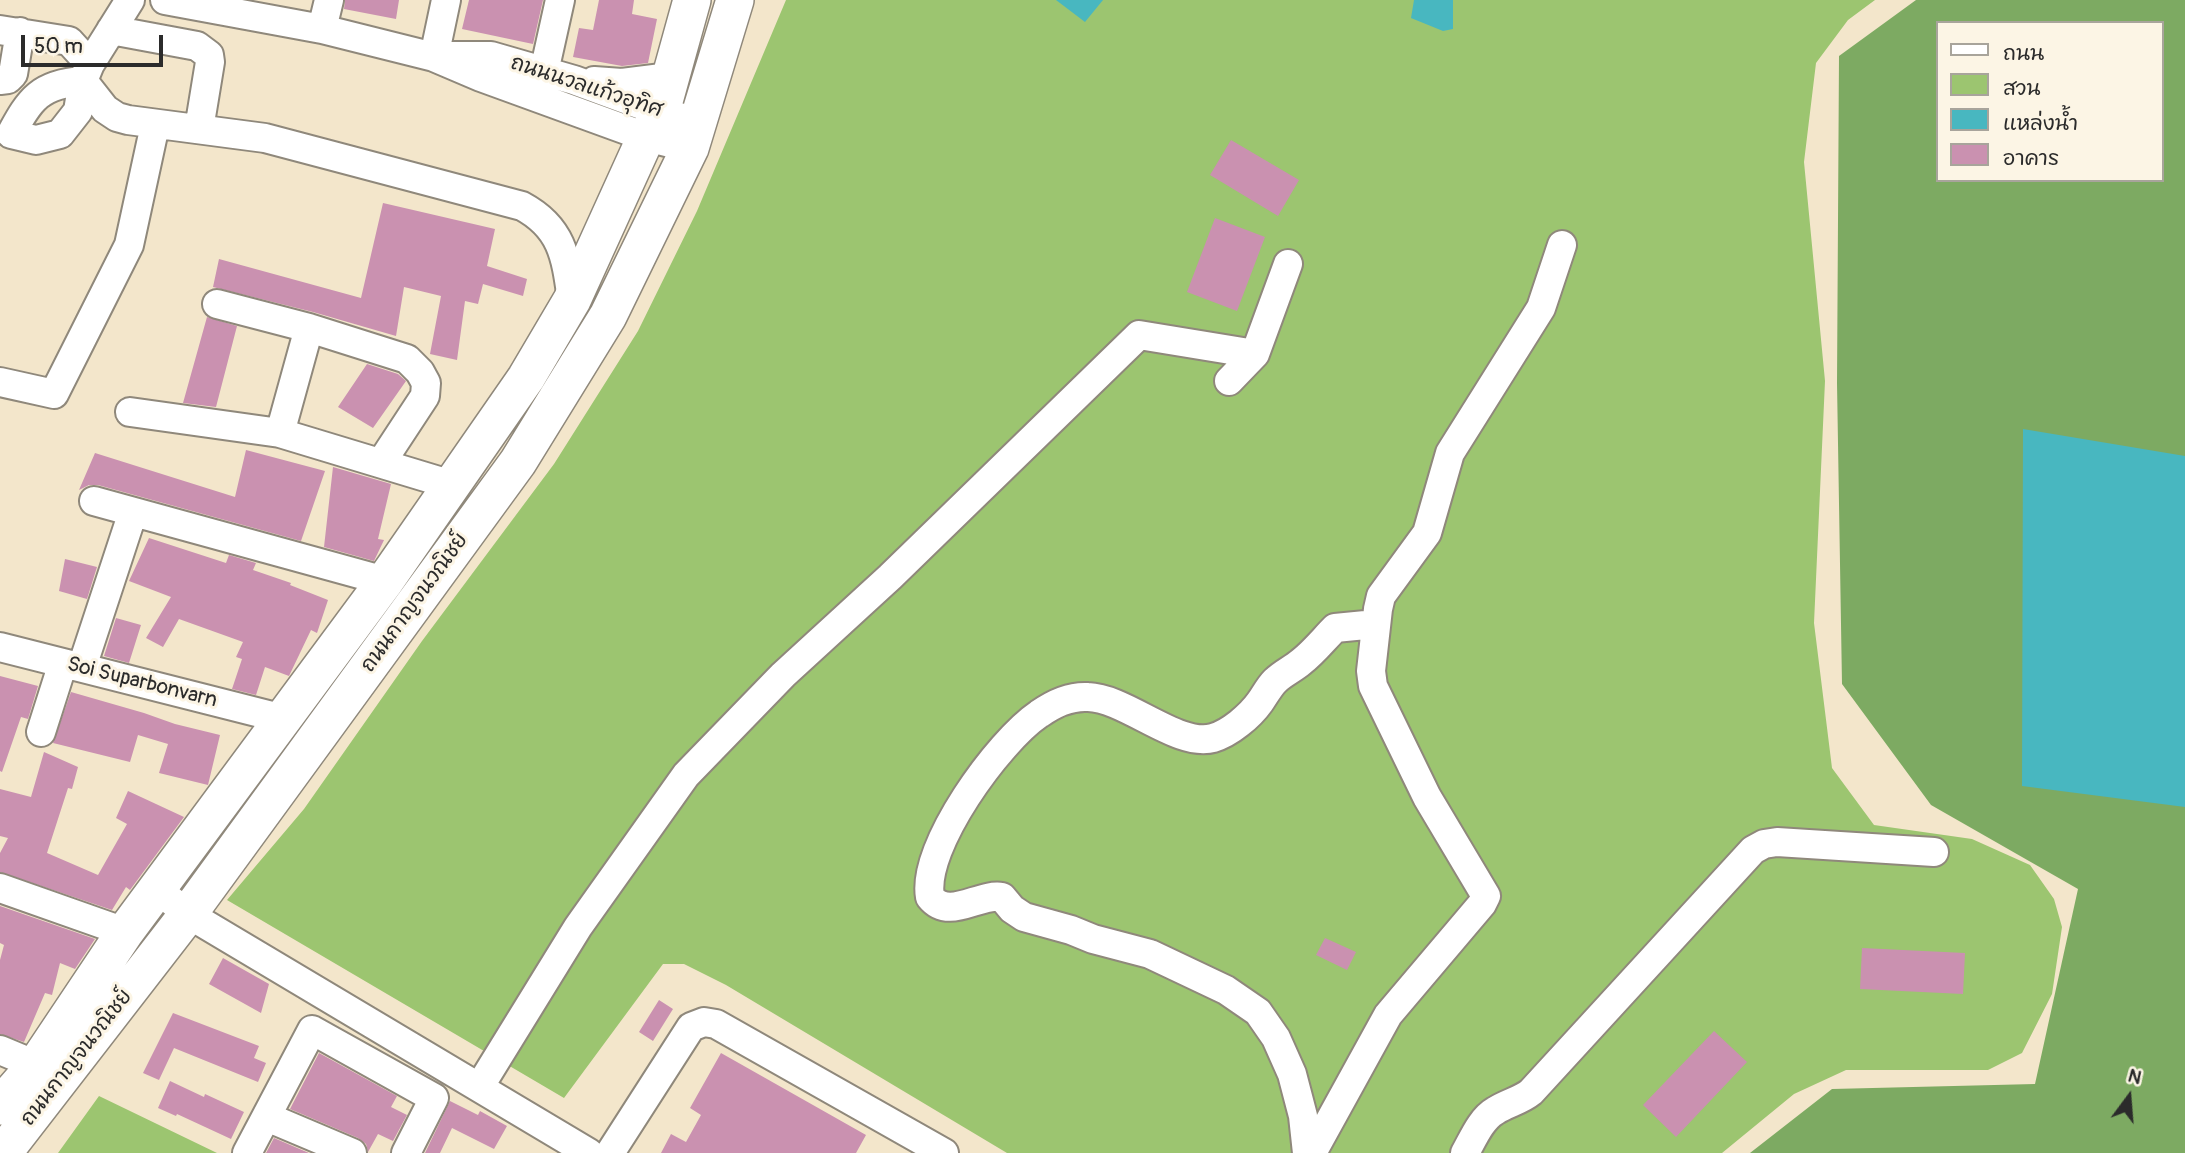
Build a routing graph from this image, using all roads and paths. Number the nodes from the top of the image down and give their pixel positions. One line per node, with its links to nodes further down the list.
1 (130, 0): 10 (street)
2 (165, 0): 8 (street, ถนนนวลแก้วอุทิศ)
3 (329, 0): 9 (street)
4 (446, 0): 12 (street)
5 (560, 0): 13 (street)
6 (692, 0): 15 (main road, ถนนกาญจนวณิชย์)
7 (735, 0): 23 (main road, ถนนกาญจนวณิชย์)
8 (220, 5): 9 (street, ถนนนวลแก้วอุทิศ)
9 (322, 29): 12 (street, ถนนนวลแก้วอุทิศ)
10 (111, 30): 14 (street); 21 (street)
11 (10, 31): 14 (street); 16 (street)
12 (434, 57): 13 (street, ถนนนวลแก้วอุทิศ); 18 (street, ถนนนวลแก้วอุทิศ)
13 (544, 72): 17 (street, ถนนนวลแก้วอุทิศ)
14 (87, 73): 19 (street); 22 (street); 22 (street)
15 (670, 77): 17 (street); 20 (main road, ถนนกาญจนวณิชย์)
16 (0, 80)
17 (574, 80): 20 (street, ถนนนวลแก้วอุทิศ)
18 (597, 118): 20 (street, ถนนนวลแก้วอุทิศ); 24 (street)
19 (155, 125): 21 (street); 32 (street)
20 (653, 125): 23 (street, ถนนนวลแก้วอุทิศ); 24 (main road, ถนนกาญจนวณิชย์)
21 (199, 129): 27 (street)
22 (5, 135)
23 (693, 135): 48 (main road, ถนนกาญจนวณิชย์)
24 (626, 180): 27 (main road, ถนนกาญจนวณิชย์)
25 (1562, 245): 40 (street)
26 (1288, 264): 30 (street)
27 (572, 300): 36 (main road, ถนนกาญจนวณิชย์)
28 (217, 304): 29 (street)
29 (309, 328): 34 (street); 35 (street)
30 (1255, 354): 31 (street); 52 (street)
31 (1229, 381)
32 (0, 382)
33 (130, 412): 34 (street)
34 (280, 433): 35 (street)
35 (381, 463): 36 (street)
36 (452, 485): 39 (main road, ถนนกาญจนวณิชย์)
37 (94, 501): 38 (street)
38 (133, 512): 39 (street); 42 (street)
39 (385, 581): 43 (main road, ถนนกาญจนวณิชย์)
40 (1376, 624): 62 (street); 62 (street)
41 (0, 647): 42 (street, Soi Suparbonvarn)
42 (72, 665): 43 (street, Soi Suparbonvarn); 44 (street)
43 (284, 719): 47 (main road, ถนนกาญจนวณิชย์)
44 (41, 732)
45 (1934, 852): 63 (street)
46 (0, 888): 49 (street)
47 (158, 890): 48 (street); 49 (main road, ถนนกาญจนวณิชย์)
48 (188, 914): 52 (street); 55 (main road, ถนนกาญจนวณิชย์)
49 (125, 932): 51 (main road, ถนนกาญจนวณิชย์)
50 (0, 1050): 51 (street)
51 (36, 1065): 53 (main road, ถนนกาญจนวณิชย์)
52 (480, 1086): 59 (street)
53 (0, 1106)
54 (267, 1117): 56 (street); 57 (street); 58 (street)
55 (3, 1153)
56 (247, 1153)
57 (352, 1153)
58 (406, 1153)
59 (589, 1153)
60 (610, 1153): 61 (street)
61 (944, 1153)
62 (1310, 1153)
63 (1465, 1153)

